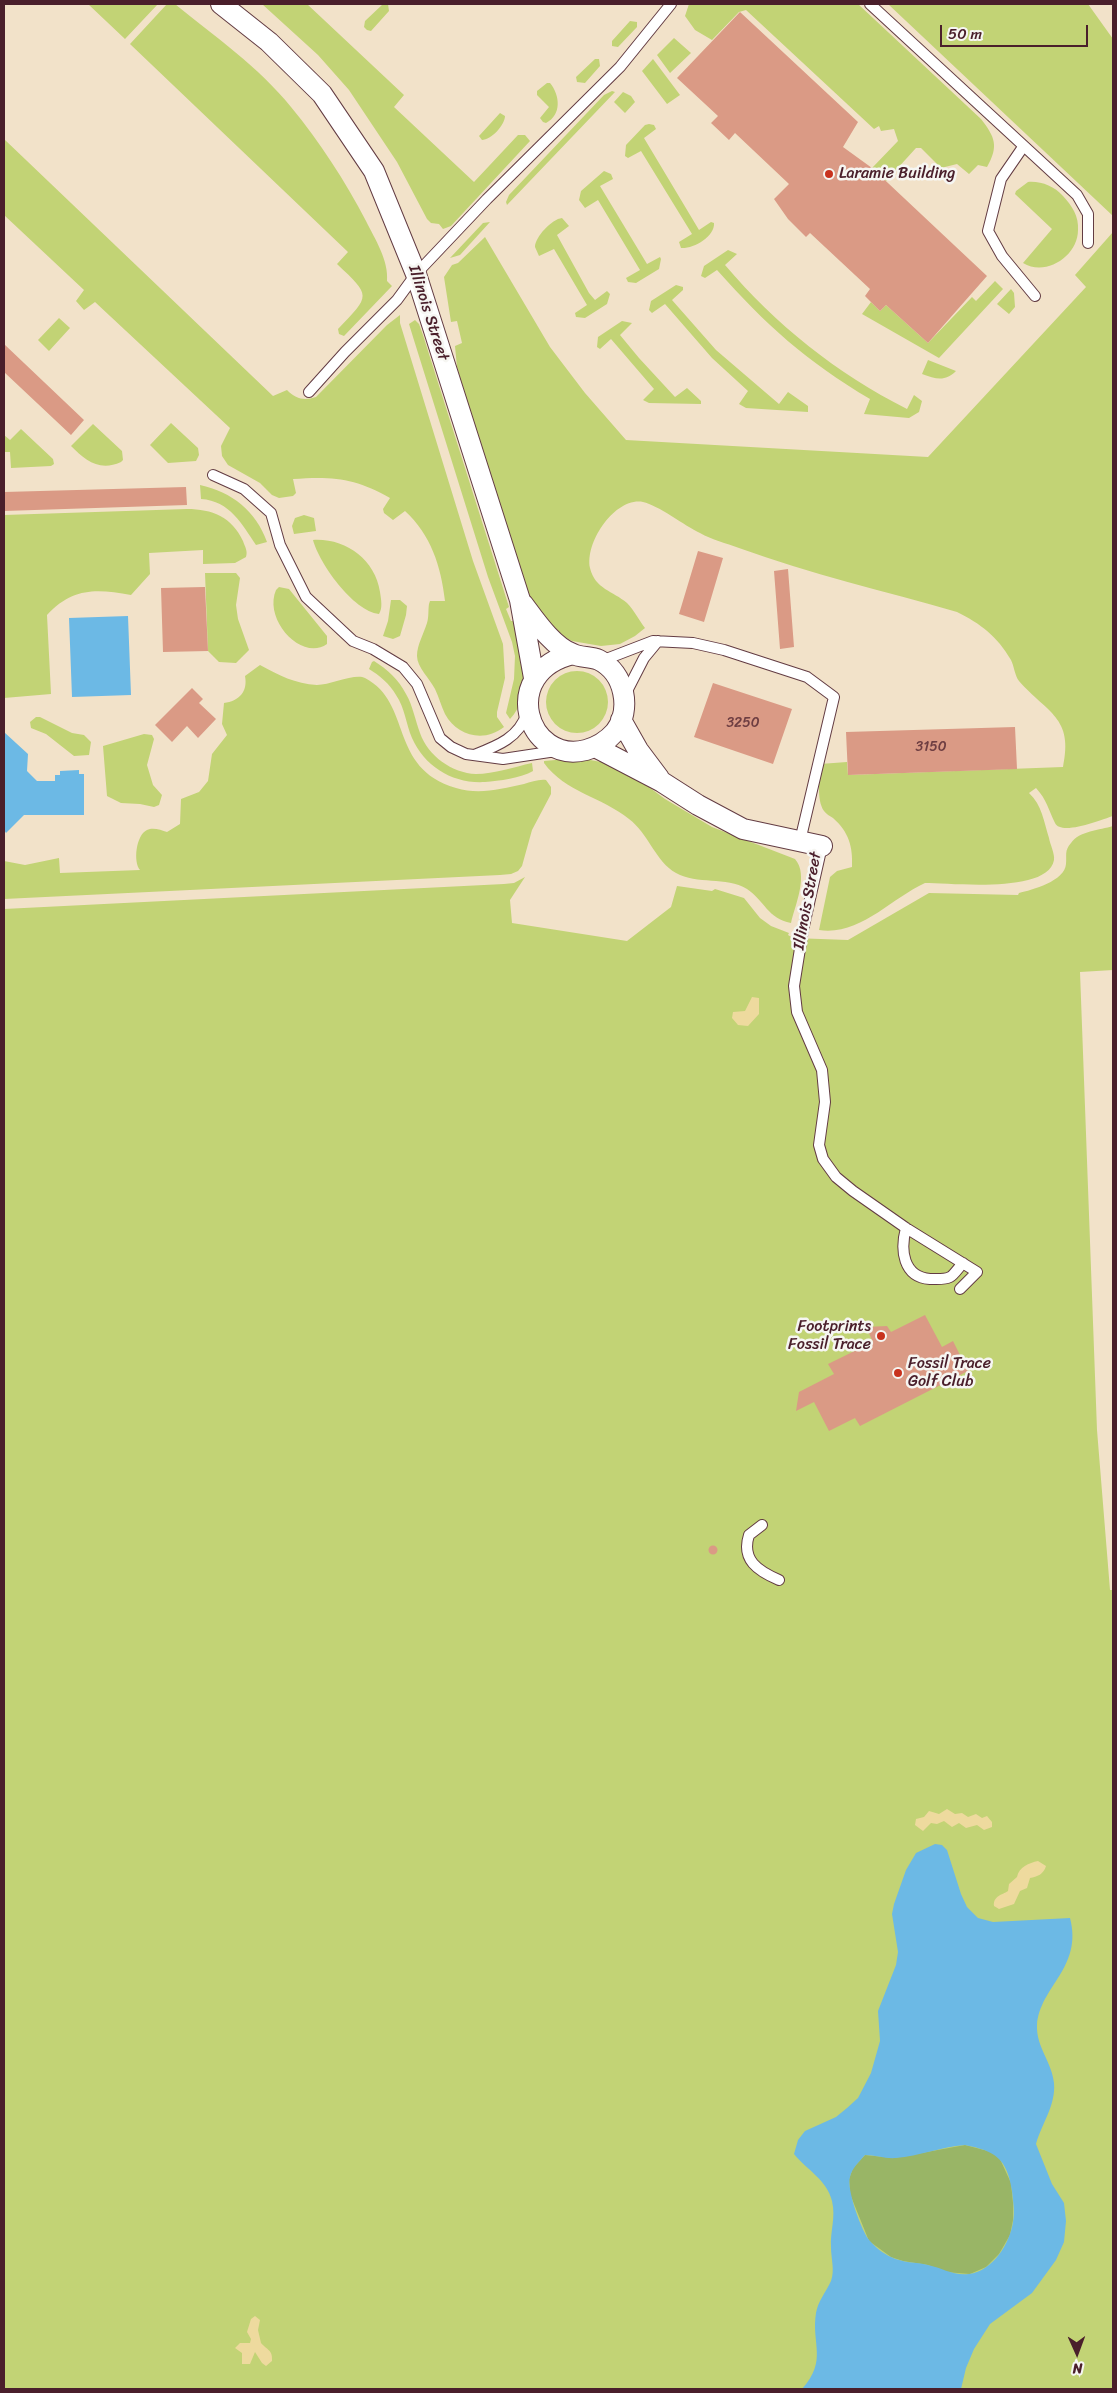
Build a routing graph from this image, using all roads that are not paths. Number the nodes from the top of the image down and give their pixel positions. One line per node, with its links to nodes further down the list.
1 (221, 4): 6 (street, Illinois Street)
2 (671, 4): 6 (lane)
3 (870, 4): 4 (lane)
4 (1023, 147): 5 (lane); 7 (lane)
5 (1088, 243)
6 (416, 274): 8 (lane); 10 (street, Illinois Street)
7 (1035, 296)
8 (309, 392)
9 (213, 475): 20 (lane)
10 (520, 600): 12 (street); 14 (street, Illinois Street)
11 (658, 641): 13 (lane); 15 (lane); 22 (lane)
12 (573, 654): 13 (street); 14 (street)
13 (601, 661): 15 (street)
14 (534, 678): 16 (street)
15 (624, 698): 17 (street)
16 (528, 709): 19 (street); 20 (lane)
17 (621, 720): 18 (street); 21 (street, Illinois Street)
18 (595, 747): 19 (street); 21 (street, Illinois Street)
19 (565, 750): 20 (lane)
20 (473, 755)
21 (662, 782): 22 (street, Illinois Street)
22 (800, 842): 23 (street, Illinois Street)
23 (822, 846): 24 (lane, Illinois Street)
24 (906, 1228): 25 (lane, Illinois Street); 25 (lane)
25 (963, 1264): 26 (lane)
26 (960, 1288)
27 (762, 1525): 28 (lane)
28 (779, 1580)

